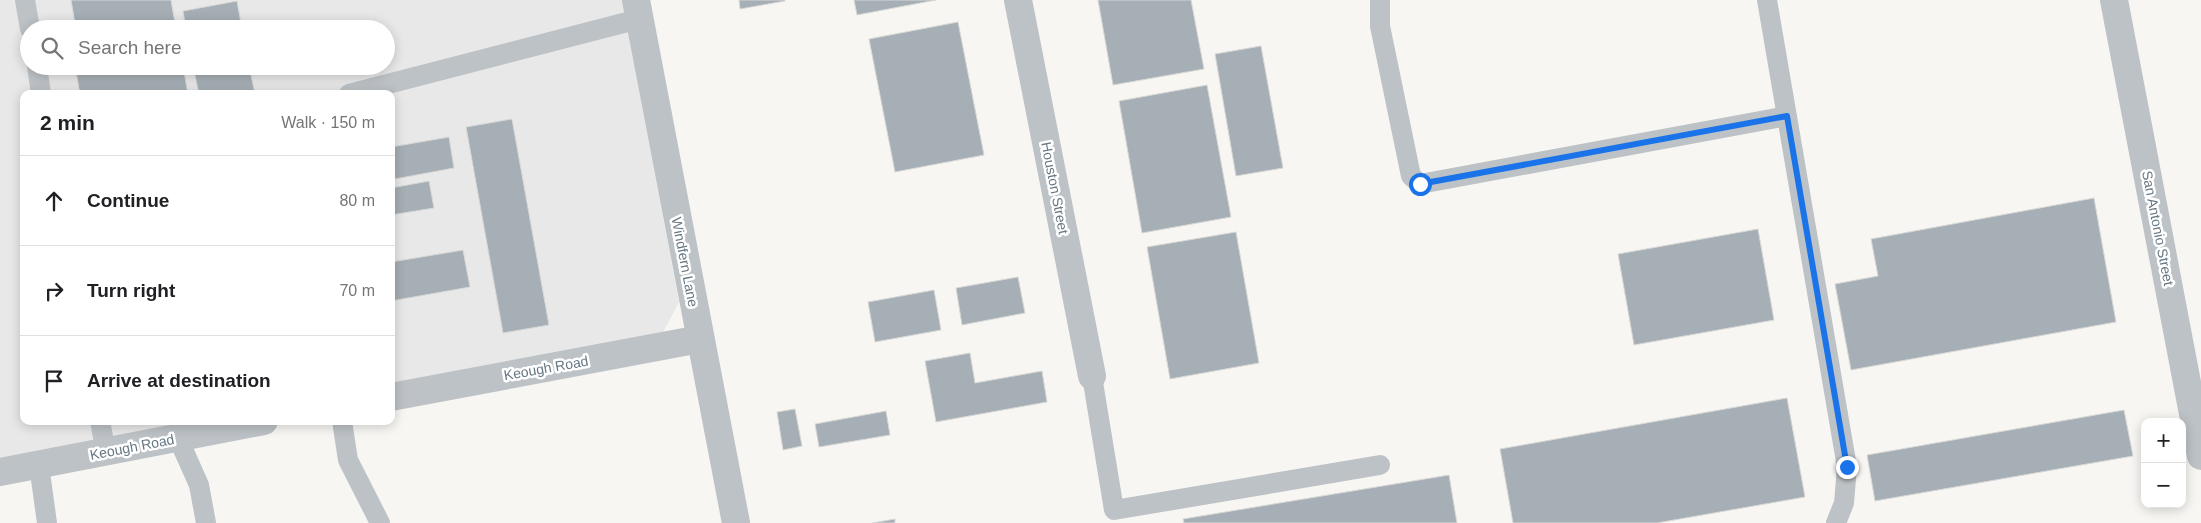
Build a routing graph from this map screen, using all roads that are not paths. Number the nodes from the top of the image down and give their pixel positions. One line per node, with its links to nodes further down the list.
1 (25, 0): 7 (lane)
2 (1018, 0): 13 (street, Houston Street)
3 (1380, 0): 11 (lane)
4 (1767, 0): 11 (lane)
5 (2114, 0): 20 (street, San Antonio Street)
6 (637, 10): 10 (lane); 12 (street, Windfern Lane)
7 (28, 20)
8 (38, 75): 9 (lane)
9 (41, 90)
10 (363, 90)
11 (1787, 116): 28 (lane)
12 (700, 339): 14 (street, Keough Road); 27 (street, Windfern Lane)
13 (1092, 376): 22 (lane)
14 (395, 396)
15 (101, 425): 19 (lane)
16 (244, 425): 18 (street, Keough Road)
17 (343, 425): 26 (lane)
18 (178, 438): 19 (street, Keough Road); 25 (lane)
19 (106, 452): 21 (street, Keough Road)
20 (2201, 456)
21 (39, 465): 23 (street, Keough Road); 24 (lane)
22 (1380, 465)
23 (0, 472)
24 (47, 523)
25 (206, 523)
26 (380, 523)
27 (736, 523)
28 (1836, 523)

